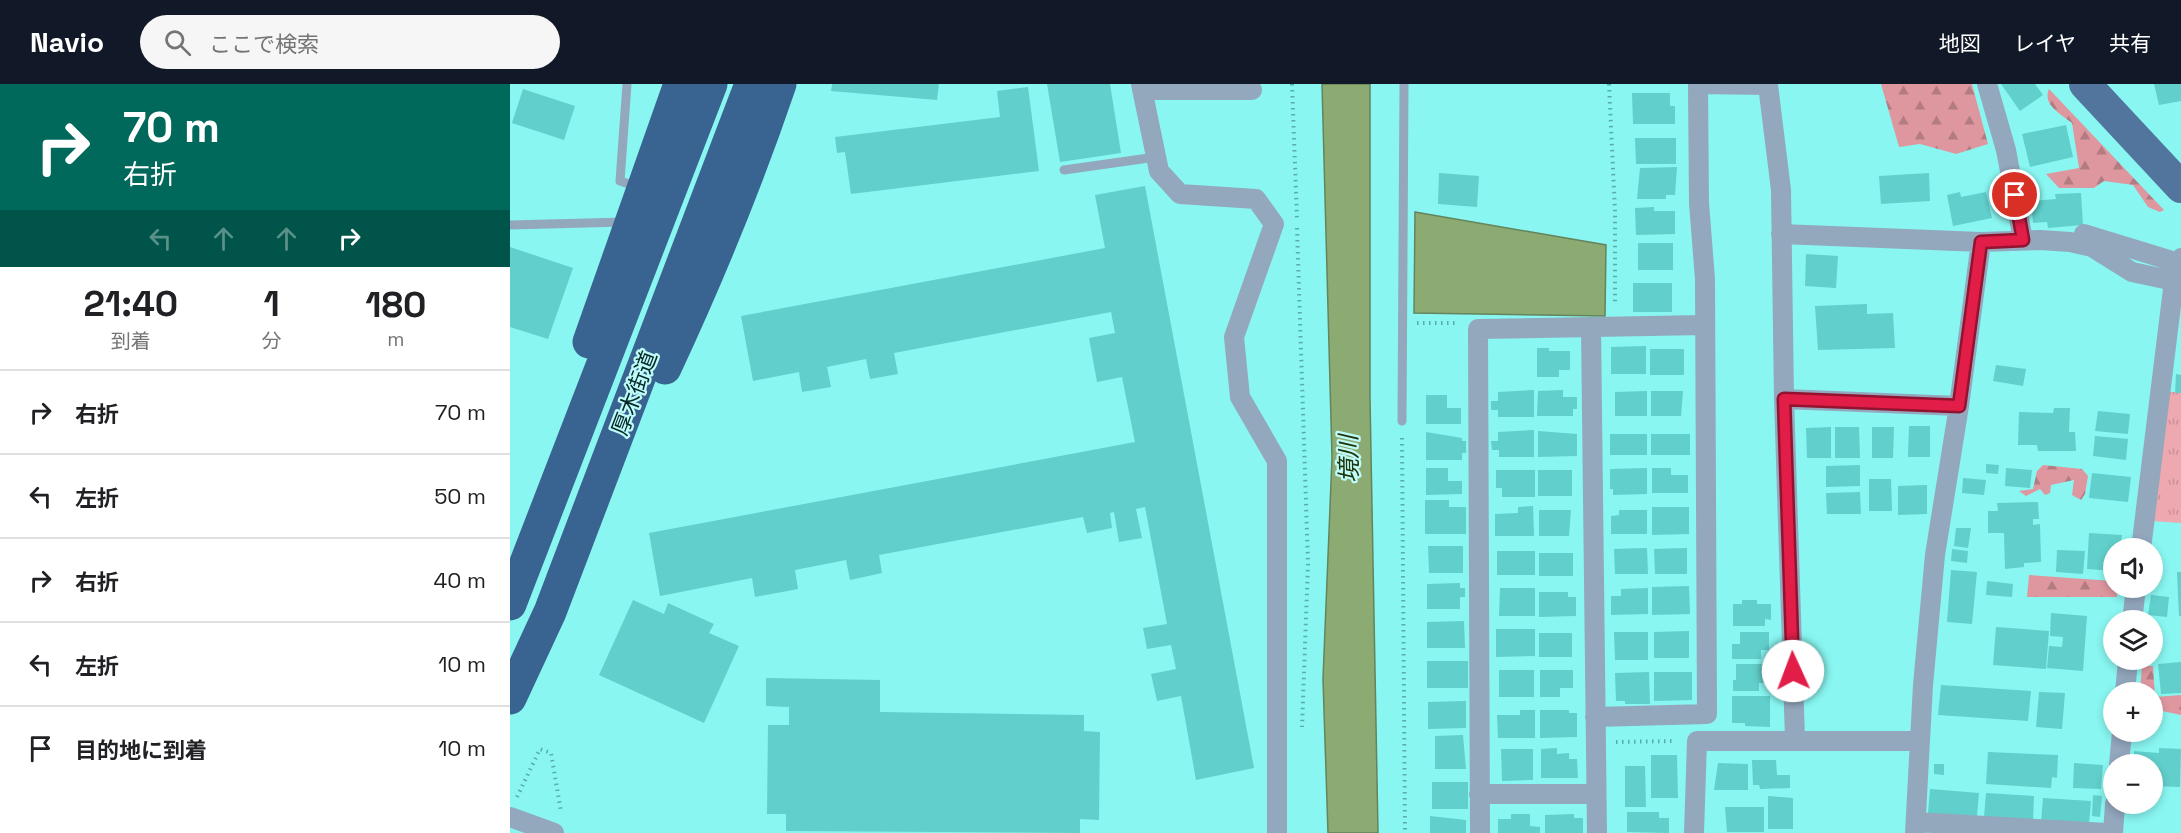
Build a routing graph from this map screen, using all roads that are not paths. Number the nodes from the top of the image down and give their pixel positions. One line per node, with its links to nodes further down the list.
1 (627, 84): 14 (lane)
2 (680, 84): 14 (highway)
3 (711, 84): 27 (highway, 厚木街道)
4 (751, 84): 28 (highway, 厚木街道)
5 (780, 84): 28 (highway)
6 (1404, 84): 25 (lane)
7 (1987, 84): 18 (street)
8 (2085, 84): 13 (main road)
9 (1142, 87): 10 (street); 11 (street)
10 (1252, 90)
11 (1156, 157): 12 (lane); 39 (street)
12 (1064, 170)
13 (2181, 187)
14 (644, 189): 15 (highway)
15 (632, 222): 16 (lane); 27 (highway)
16 (510, 225)
17 (1781, 234): 19 (street); 21 (street); 23 (street)
18 (2032, 240): 19 (street); 20 (street)
19 (1981, 242): 24 (street)
20 (2178, 267): 26 (street)
21 (1704, 325): 22 (street); 30 (street)
22 (1591, 327): 30 (street); 33 (street)
23 (1784, 399): 24 (street); 31 (street)
24 (1959, 406): 32 (street)
25 (1402, 421)
26 (2142, 538)
27 (512, 599)
28 (550, 612): 29 (highway, 厚木街道)
29 (510, 698)
30 (1595, 717): 34 (street)
31 (1795, 740): 32 (street); 42 (street)
32 (1920, 741): 38 (street)
33 (1479, 794): 34 (street); 40 (street)
34 (1596, 794): 41 (street)
35 (512, 811): 37 (street)
36 (2114, 814): 44 (street)
37 (558, 827)
38 (1915, 827): 43 (street)
39 (1276, 833)
40 (1480, 833)
41 (1597, 833)
42 (1694, 833)
43 (2107, 833)
44 (2113, 833)

